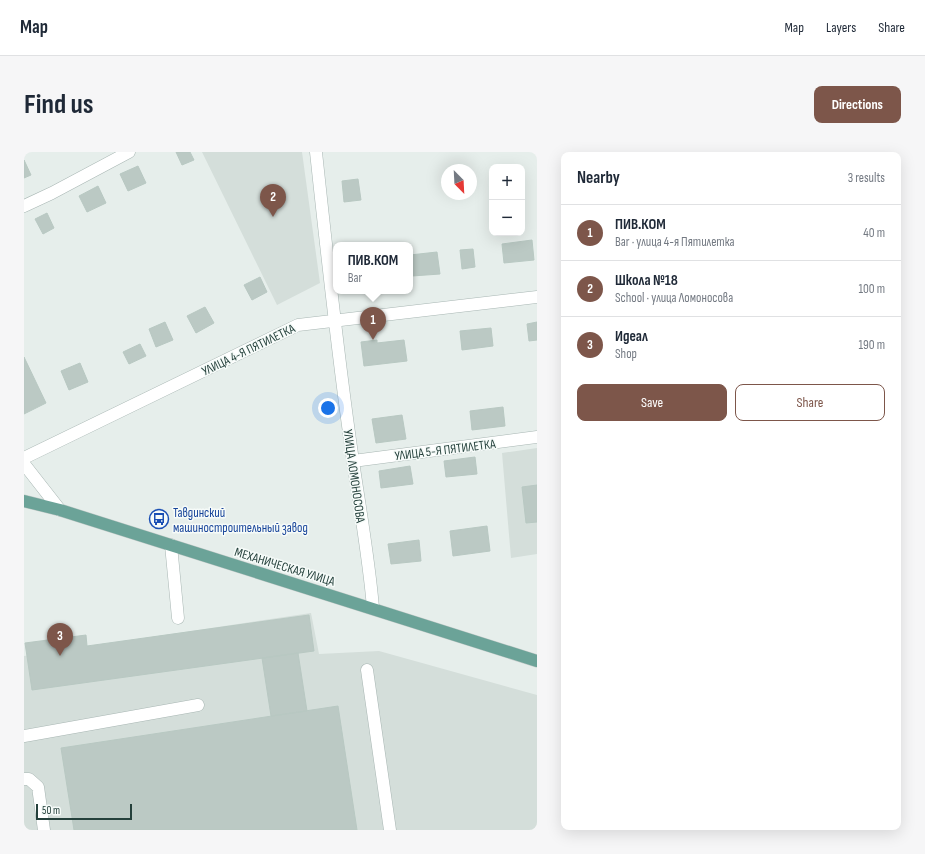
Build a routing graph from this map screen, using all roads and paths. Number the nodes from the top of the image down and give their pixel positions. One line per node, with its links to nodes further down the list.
1 (129, 152): 3 (street)
2 (316, 152): 5 (street, УЛИЦА ЛОМОНОСОВА)
3 (24, 206)
4 (537, 297): 5 (street, УЛИЦА 4-Я ПЯТИЛЕТКА)
5 (335, 321): 7 (street, УЛИЦА 4-Я ПЯТИЛЕТКА); 8 (street, УЛИЦА ЛОМОНОСОВА)
6 (537, 437): 8 (street, УЛИЦА 5-Я ПЯТИЛЕТКА)
7 (24, 458)
8 (353, 461): 13 (street, УЛИЦА ЛОМОНОСОВА)
9 (24, 464): 11 (street)
10 (24, 501): 11 (main road, МЕХАНИЧЕСКАЯ УЛИЦА)
11 (60, 510): 12 (main road, МЕХАНИЧЕСКАЯ УЛИЦА)
12 (171, 545): 13 (main road, МЕХАНИЧЕСКАЯ УЛИЦА); 14 (street)
13 (373, 608): 15 (main road, МЕХАНИЧЕСКАЯ УЛИЦА)
14 (178, 618)
15 (537, 661)
16 (367, 670): 21 (street)
17 (198, 706): 18 (street)
18 (24, 736)
19 (24, 779): 20 (street)
20 (44, 830)
21 (390, 830)

